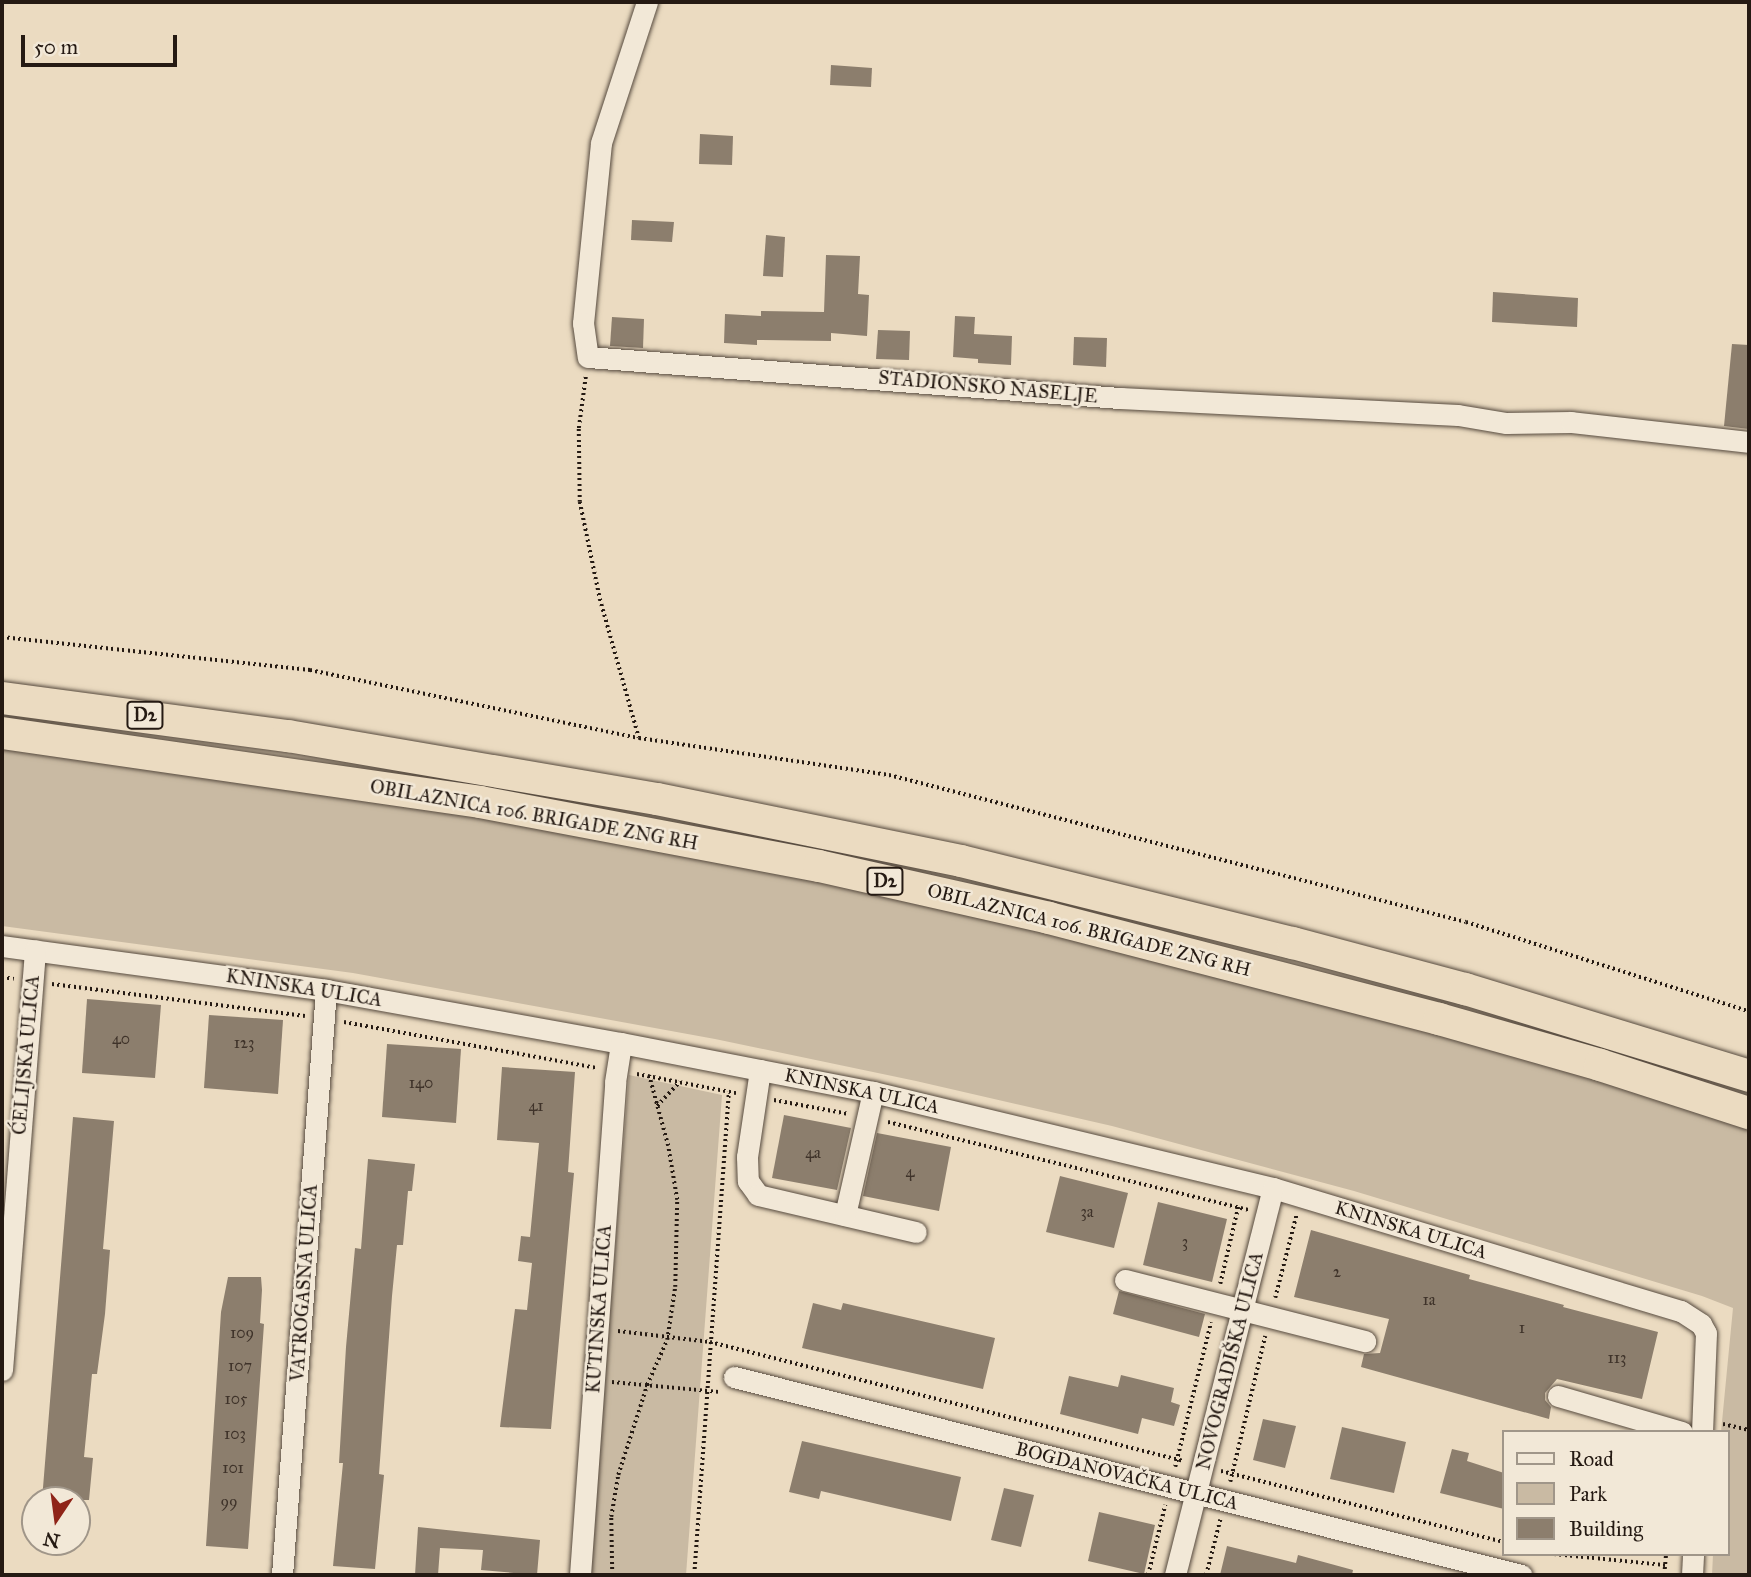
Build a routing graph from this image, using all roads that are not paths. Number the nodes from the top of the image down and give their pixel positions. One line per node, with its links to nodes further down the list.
1 (647, 2): 2 (street, STADIONSKO NASELJE)
2 (1749, 442)
3 (2, 698): 10 (highway, OBILAZNICA 106. BRIGADE ZNG RH / D2)
4 (2, 733): 12 (highway, OBILAZNICA 106. BRIGADE ZNG RH / D2)
5 (2, 946): 6 (street, KNINSKA ULICA)
6 (36, 950): 7 (street, KNINSKA ULICA); 14 (street, ĆELIJSKA ULICA)
7 (326, 990): 8 (street, KNINSKA ULICA); 27 (street, VATROGASNA ULICA)
8 (621, 1042): 9 (street, KNINSKA ULICA); 28 (street, KUTINSKA ULICA)
9 (760, 1070): 11 (street, KNINSKA ULICA); 15 (street)
10 (1749, 1076)
11 (873, 1092): 13 (street, KNINSKA ULICA); 15 (street)
12 (1749, 1113)
13 (1273, 1188): 18 (street, NOVOGRADIŠKA ULICA); 23 (street, KNINSKA ULICA)
14 (8, 1197): 20 (street, ĆELIJSKA ULICA)
15 (845, 1215): 16 (street)
16 (916, 1232)
17 (1125, 1280): 18 (street)
18 (1244, 1309): 19 (street); 25 (street, NOVOGRADIŠKA ULICA)
19 (1365, 1341)
20 (2, 1370)
21 (734, 1377): 25 (street, BOGDANOVAČKA ULICA)
22 (1558, 1396): 24 (street)
23 (1703, 1426)
24 (1675, 1430)
25 (1196, 1494): 29 (street, NOVOGRADIŠKA ULICA); 30 (street, BOGDANOVAČKA ULICA)
26 (1693, 1556): 31 (street)
27 (282, 1575)
28 (580, 1575)
29 (1175, 1575)
30 (1521, 1575)
31 (1692, 1575)

